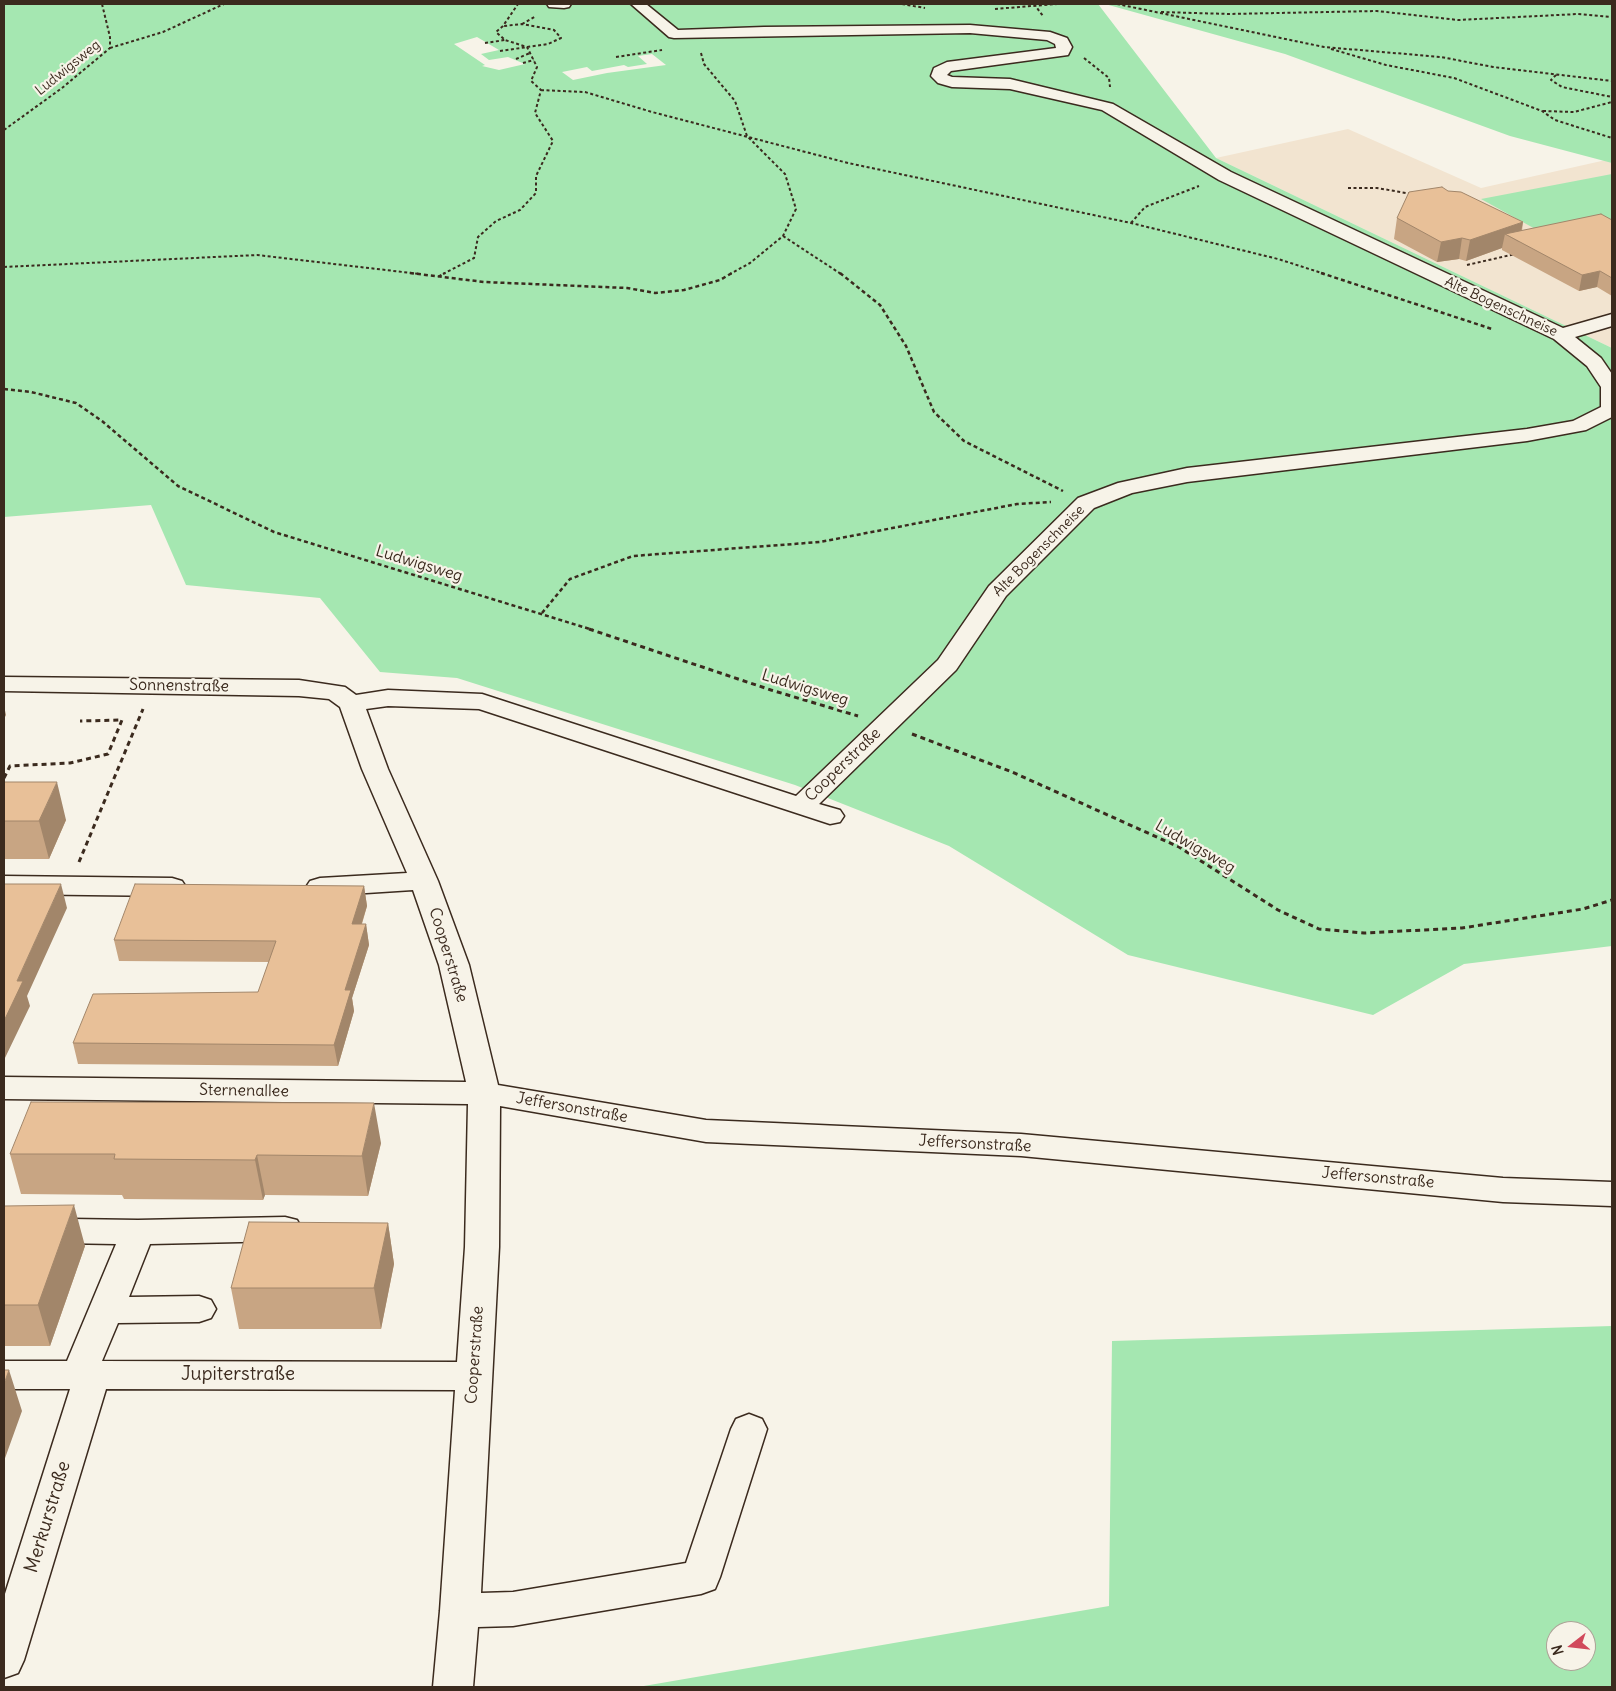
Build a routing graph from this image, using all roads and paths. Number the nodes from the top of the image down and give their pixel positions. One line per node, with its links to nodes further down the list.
1 (102, 4): 20 (path, Ludwigsweg)
2 (224, 4): 20 (path)
3 (518, 4): 13 (path)
4 (564, 4): 9 (street)
5 (638, 4): 14 (street)
6 (1057, 4): 8 (path)
7 (1117, 4): 10 (path)
8 (1034, 5)
9 (548, 8): 12 (path)
10 (1153, 12): 11 (path); 19 (path)
11 (1612, 17)
12 (522, 24): 13 (path); 18 (path)
13 (503, 26): 15 (path)
14 (689, 35): 17 (street); 23 (path); 35 (path)
15 (505, 40): 16 (path); 18 (path)
16 (485, 42)
17 (1063, 44): 32 (path); 32 (street, Alte Bogenschneise)
18 (527, 47): 21 (path); 22 (path)
19 (1324, 47): 27 (path); 33 (path)
20 (110, 48): 34 (path, Ludwigsweg)
21 (500, 50)
22 (530, 53): 24 (path); 25 (path)
23 (616, 57)
24 (516, 59)
25 (534, 60): 26 (path); 29 (path)
26 (523, 62)
27 (1556, 75): 28 (path); 30 (path)
28 (1612, 81)
29 (541, 90): 35 (path); 45 (path)
30 (1612, 97)
31 (1612, 102): 33 (path)
32 (1107, 107): 37 (street, Alte Bogenschneise)
33 (1542, 111): 36 (path)
34 (4, 130)
35 (747, 136): 40 (path); 41 (path)
36 (1612, 138)
37 (1225, 176): 40 (path); 44 (street, Alte Bogenschneise)
38 (1348, 188): 39 (path)
39 (1418, 195)
40 (1131, 223): 47 (path)
41 (783, 236): 45 (path); 50 (path)
42 (1522, 252): 44 (path)
43 (4, 267): 45 (path)
44 (1430, 274): 48 (street, Alte Bogenschneise)
45 (437, 277)
46 (1612, 320): 48 (street)
47 (1498, 331)
48 (1561, 335): 50 (street, Alte Bogenschneise)
49 (4, 389): 51 (path, Ludwigsweg)
50 (1086, 502): 51 (path); 56 (street, Alte Bogenschneise)
51 (542, 613): 56 (path, Ludwigsweg)
52 (4, 684): 53 (street, Sonnenstraße)
53 (153, 686): 54 (street, Sonnenstraße); 62 (path)
54 (351, 704): 58 (street, Cooperstraße); 60 (street, Cooperstraße)
55 (80, 721): 57 (path)
56 (885, 724): 58 (street, Cooperstraße); 65 (path, Ludwigsweg)
57 (4, 778)
58 (801, 806): 59 (street, Cooperstraße)
59 (830, 816)
60 (424, 881): 64 (street); 67 (street, Cooperstraße)
61 (4, 885): 62 (street)
62 (69, 886): 63 (street)
63 (201, 887)
64 (291, 887)
65 (1612, 900)
66 (4, 1088): 67 (street, Sternenallee)
67 (484, 1093): 68 (street, Jeffersonstraße); 76 (street, Cooperstraße)
68 (1612, 1194)
69 (315, 1228): 71 (street)
70 (4, 1230): 71 (street)
71 (138, 1232): 73 (street, Merkurstraße)
72 (199, 1309): 73 (street)
73 (106, 1310): 75 (street, Merkurstraße)
74 (4, 1375): 75 (street, Jupiterstraße)
75 (85, 1375): 76 (street, Jupiterstraße); 79 (street, Merkurstraße)
76 (473, 1376): 78 (street, Cooperstraße)
77 (749, 1429): 78 (street)
78 (460, 1611): 80 (street, Cooperstraße)
79 (4, 1660)
80 (453, 1687)

